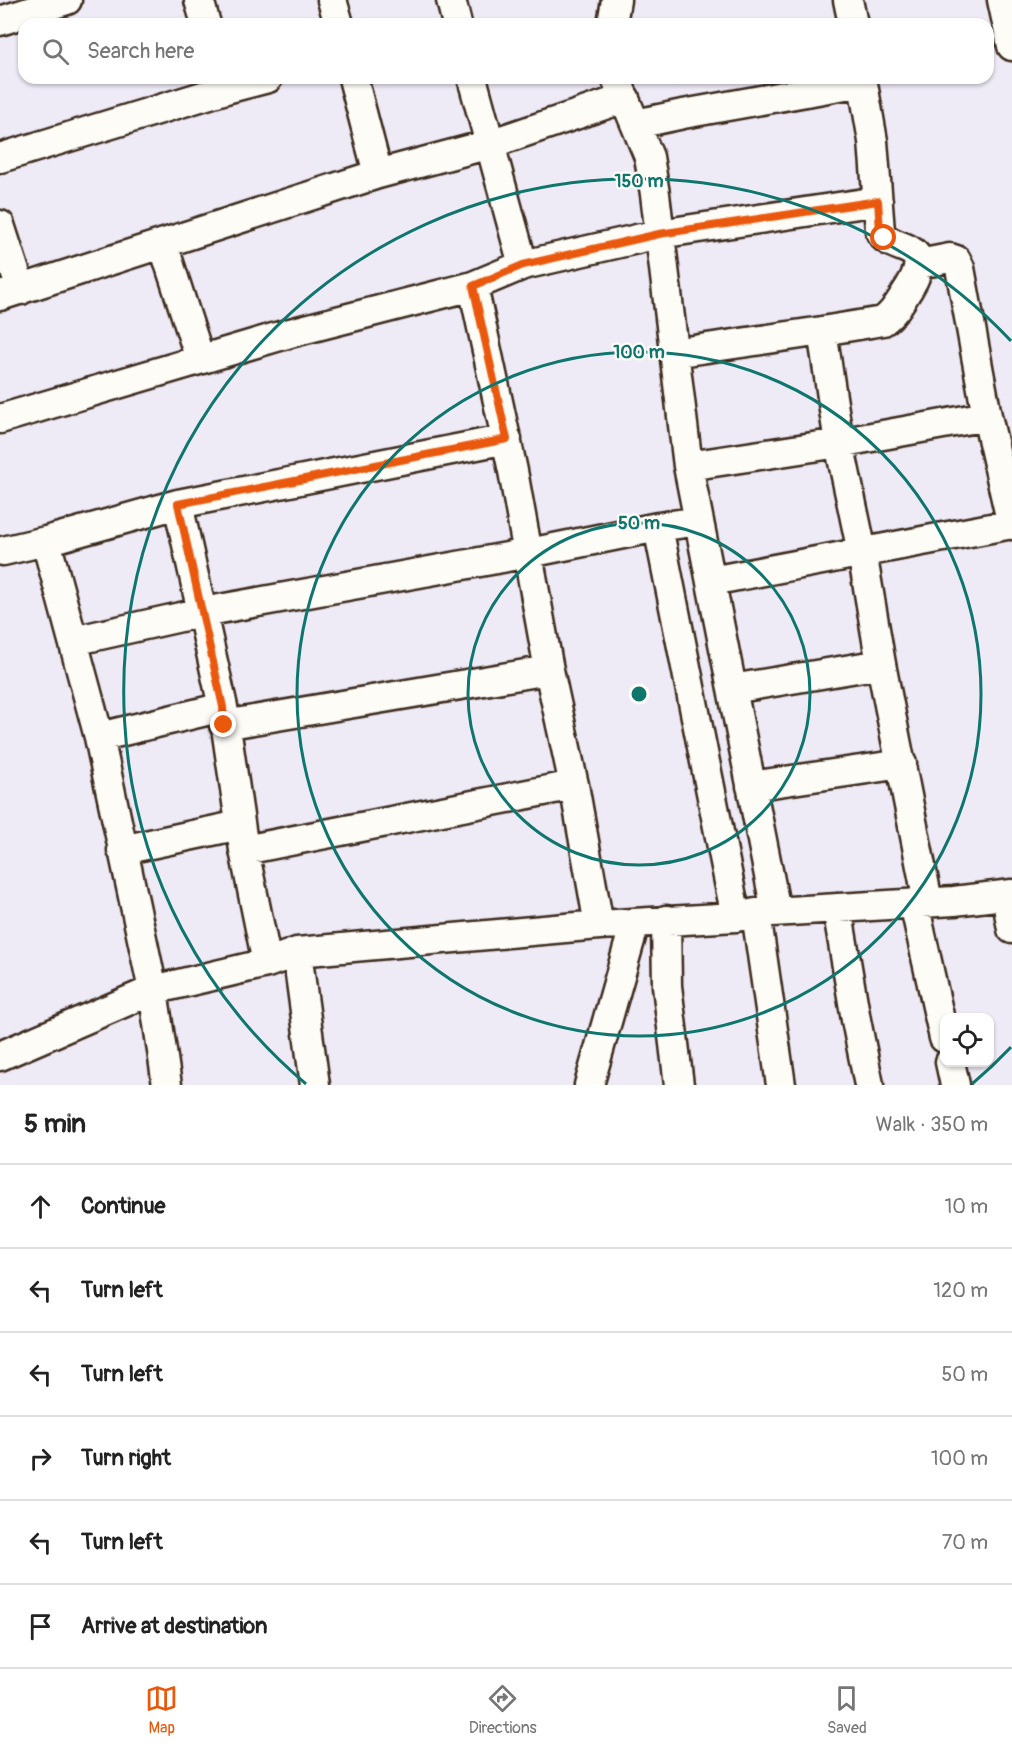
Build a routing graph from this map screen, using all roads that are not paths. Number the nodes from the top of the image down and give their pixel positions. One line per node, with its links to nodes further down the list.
1 (67, 0): 13 (street)
2 (199, 0): 8 (street)
3 (332, 0): 9 (street)
4 (451, 0): 10 (street)
5 (616, 0): 11 (street)
6 (848, 0): 12 (street)
7 (1002, 0): 14 (street)
8 (204, 18)
9 (337, 18)
10 (456, 18)
11 (613, 18)
12 (852, 18)
13 (0, 21)
14 (1012, 46)
15 (221, 84): 23 (street)
16 (355, 84): 24 (street)
17 (474, 84): 22 (street)
18 (841, 84): 21 (street)
19 (863, 84): 25 (street)
20 (621, 88): 21 (street); 22 (street)
21 (636, 124): 27 (street)
22 (489, 144): 24 (street); 30 (street)
23 (0, 158)
24 (378, 174): 28 (street)
25 (878, 201): 27 (street); 29 (street)
26 (0, 225): 32 (street)
27 (659, 234): 30 (street); 34 (street)
28 (164, 244): 32 (street); 35 (street)
29 (919, 264): 33 (street); 36 (street)
30 (523, 265): 31 (street)
31 (473, 286): 35 (street); 38 (street)
32 (10, 293)
33 (822, 330): 34 (street); 39 (street)
34 (674, 353): 40 (street)
35 (200, 359): 37 (street)
36 (987, 416): 39 (street); 43 (street)
37 (0, 419)
38 (507, 439): 41 (street); 48 (street)
39 (838, 443): 40 (street); 47 (street)
40 (688, 466): 42 (street)
41 (178, 504): 45 (street); 50 (street)
42 (699, 521): 44 (street); 49 (street)
43 (1012, 524): 47 (street)
44 (658, 527): 48 (street); 65 (street)
45 (46, 541): 46 (street); 51 (street)
46 (3, 551)
47 (861, 552): 49 (street); 52 (street)
48 (529, 553): 50 (street); 53 (street)
49 (711, 581): 54 (street)
50 (203, 612): 51 (street); 55 (street)
51 (73, 641): 56 (street)
52 (881, 664): 54 (street); 57 (street)
53 (549, 670): 55 (street); 58 (street)
54 (732, 689): 59 (street)
55 (224, 716): 56 (street); 60 (street)
56 (99, 737): 61 (street)
57 (902, 764): 59 (street); 63 (street)
58 (574, 785): 60 (street); 68 (street)
59 (751, 786): 65 (street)
60 (242, 837): 61 (street); 71 (street)
61 (122, 850): 72 (street)
62 (1009, 894): 63 (street); 69 (street)
63 (921, 903): 64 (street); 73 (street)
64 (837, 908): 65 (street); 81 (street)
65 (756, 914): 66 (street); 80 (street)
66 (666, 920): 67 (street); 79 (street)
67 (635, 923): 68 (street); 78 (street)
68 (599, 925): 70 (street)
69 (1012, 929)
70 (297, 952): 71 (street); 77 (street)
71 (267, 963): 72 (street)
72 (153, 990): 74 (street); 76 (street)
73 (941, 1013)
74 (0, 1056)
75 (951, 1067): 82 (street)
76 (166, 1085)
77 (315, 1085)
78 (589, 1085)
79 (679, 1085)
80 (781, 1085)
81 (869, 1085)
82 (955, 1085)

